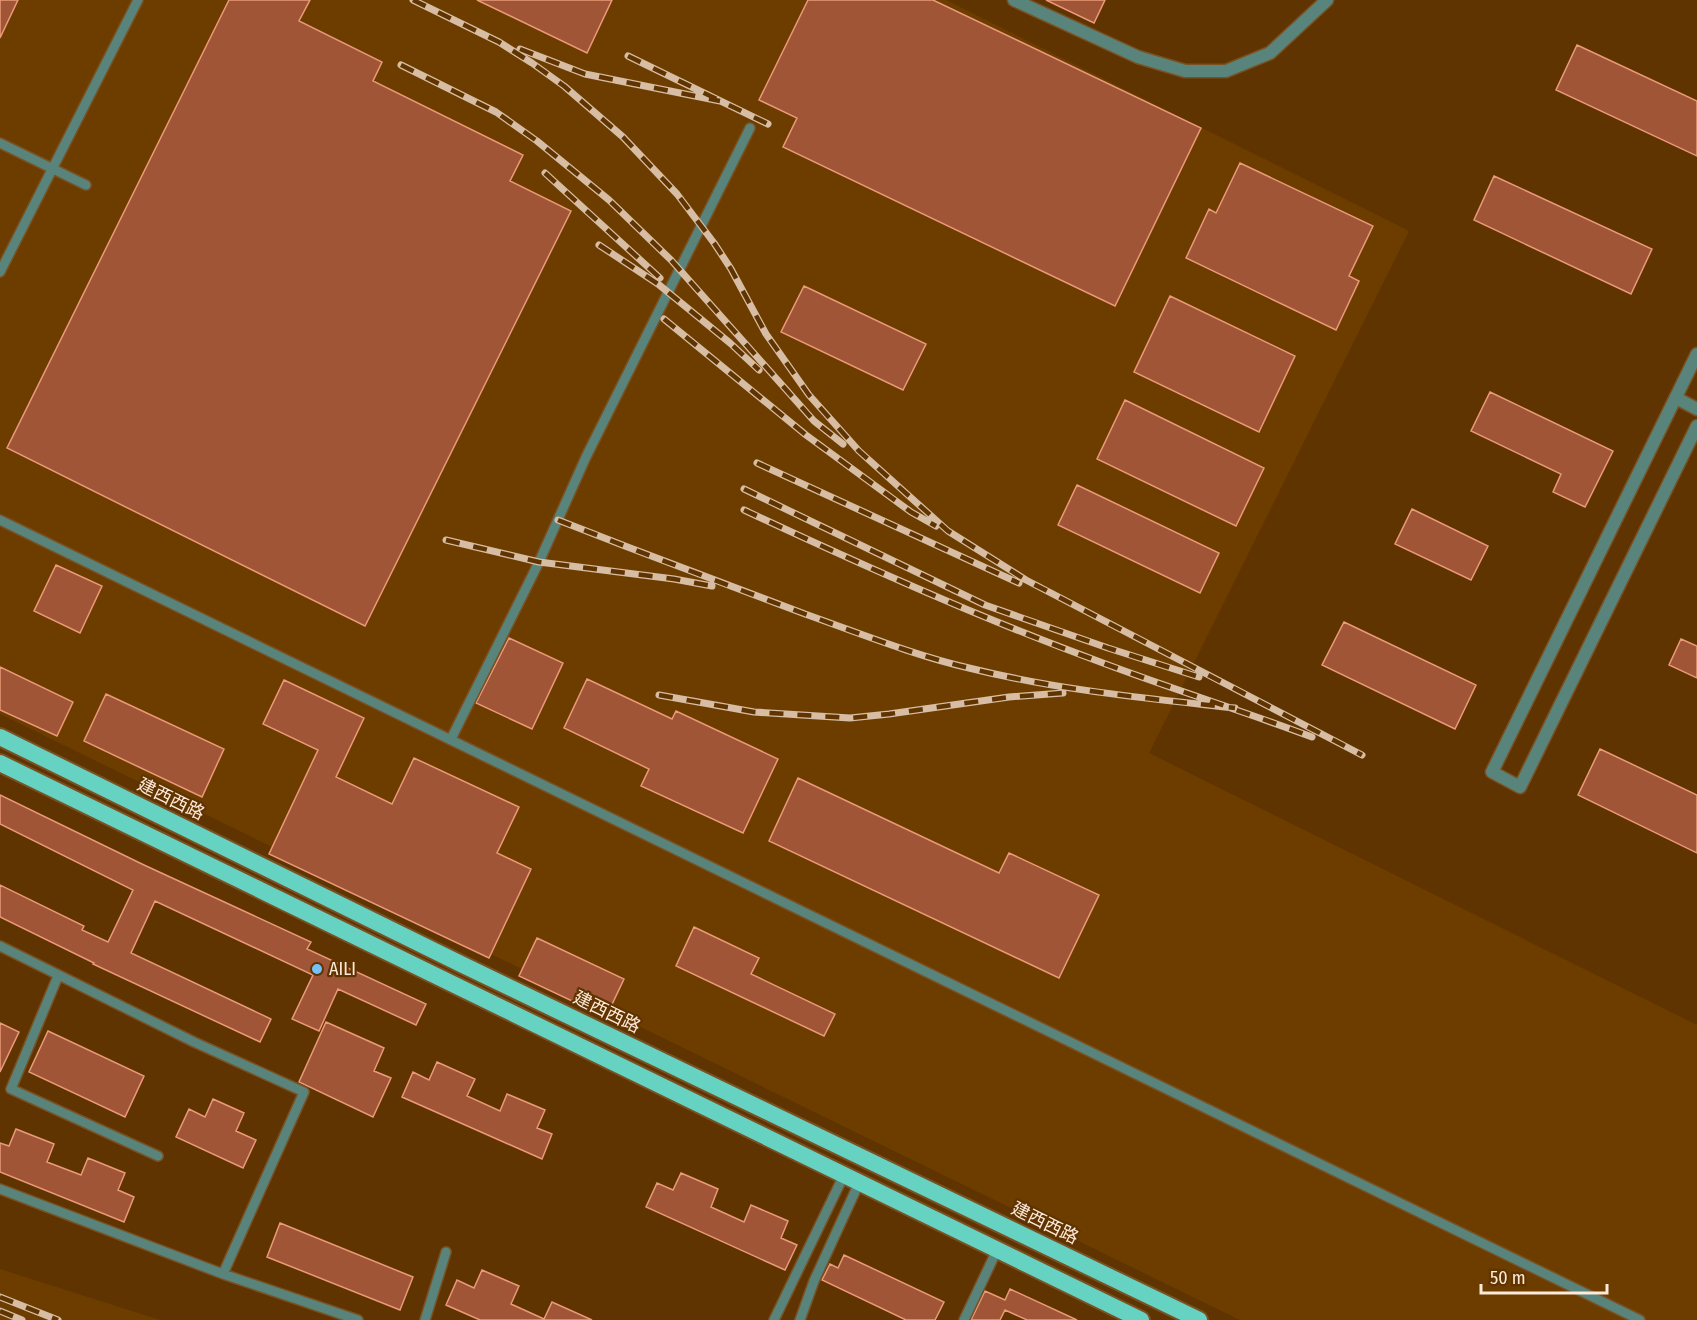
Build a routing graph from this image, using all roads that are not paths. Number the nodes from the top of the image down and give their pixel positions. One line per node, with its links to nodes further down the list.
1 (138, 0): 6 (lane)
2 (1014, 0): 3 (street)
3 (1327, 0)
4 (750, 128): 15 (lane)
5 (0, 143): 6 (lane)
6 (53, 169): 7 (lane); 8 (lane)
7 (86, 185)
8 (0, 272)
9 (1697, 354): 10 (street)
10 (1676, 398): 11 (street); 12 (street)
11 (1697, 409)
12 (1697, 426)
13 (0, 520): 15 (lane)
14 (0, 737): 31 (highway, 建西西路)
15 (451, 739): 32 (lane)
16 (0, 763): 20 (highway)
17 (0, 946): 18 (lane)
18 (58, 976): 19 (lane); 24 (lane)
19 (158, 1156)
20 (852, 1179): 22 (highway); 27 (lane); 28 (lane)
21 (0, 1189): 24 (lane)
22 (997, 1250): 29 (lane); 30 (highway)
23 (446, 1252): 26 (lane)
24 (224, 1274): 25 (lane)
25 (358, 1320)
26 (425, 1320)
27 (774, 1320)
28 (800, 1320)
29 (964, 1320)
30 (1141, 1320)
31 (1199, 1320)
32 (1640, 1320)

